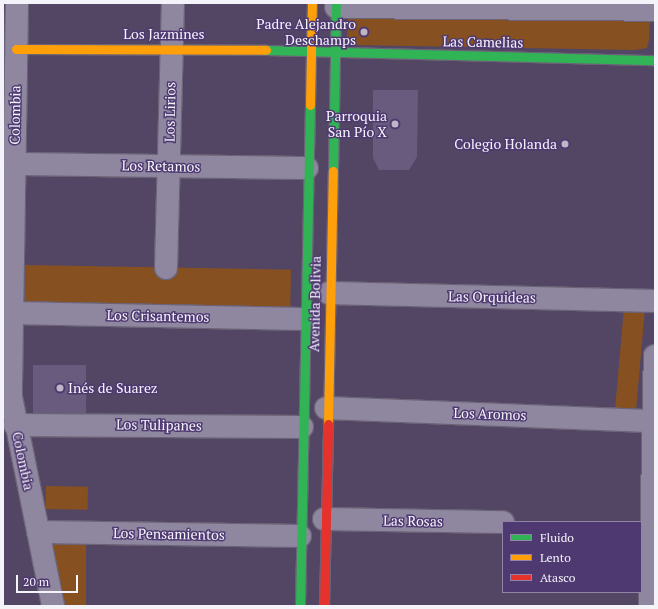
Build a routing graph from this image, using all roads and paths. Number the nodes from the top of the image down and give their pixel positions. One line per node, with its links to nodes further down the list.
1 (17, 3): 7 (street, Colombia)
2 (173, 3): 6 (street, Los Lirios)
3 (312, 3): 8 (street, Avenida Bolivia)
4 (336, 5): 5 (street); 9 (street, Avenida Bolivia)
5 (655, 10)
6 (171, 47): 7 (street, Los Jazmines); 8 (street, Los Jazmines); 13 (street, Los Lirios)
7 (16, 49): 11 (street, Colombia)
8 (311, 52): 9 (street, Las Camelias); 14 (street, Avenida Bolivia)
9 (333, 52): 10 (street, Las Camelias); 17 (street, Avenida Bolivia)
10 (655, 60)
11 (9, 76): 12 (street, Colombia)
12 (15, 164): 13 (street, Los Retamos); 15 (street, Colombia)
13 (169, 166): 14 (street, Los Retamos); 16 (street, Los Lirios)
14 (307, 168): 20 (street, Avenida Bolivia)
15 (8, 237): 19 (street, Colombia)
16 (166, 268)
17 (329, 293): 18 (street, Las Orquideas); 23 (street, Avenida Bolivia)
18 (655, 301)
19 (12, 313): 20 (street, Los Crisantemos); 25 (street, Colombia)
20 (304, 319): 26 (street, Avenida Bolivia)
21 (655, 356): 22 (street)
22 (655, 396): 24 (street)
23 (326, 408): 24 (street, Los Aromos); 28 (street, Avenida Bolivia)
24 (654, 421): 27 (street)
25 (15, 425): 26 (street, Los Tulipanes); 30 (street, Colombia)
26 (302, 427): 31 (street, Avenida Bolivia)
27 (650, 516): 35 (street)
28 (324, 519): 29 (street, Las Rosas); 34 (street, Avenida Bolivia)
29 (502, 522)
30 (38, 532): 31 (street, Los Pensamientos); 32 (street, Colombia)
31 (300, 536): 33 (street, Avenida Bolivia)
32 (53, 606)
33 (300, 606)
34 (324, 606)
35 (650, 606)

